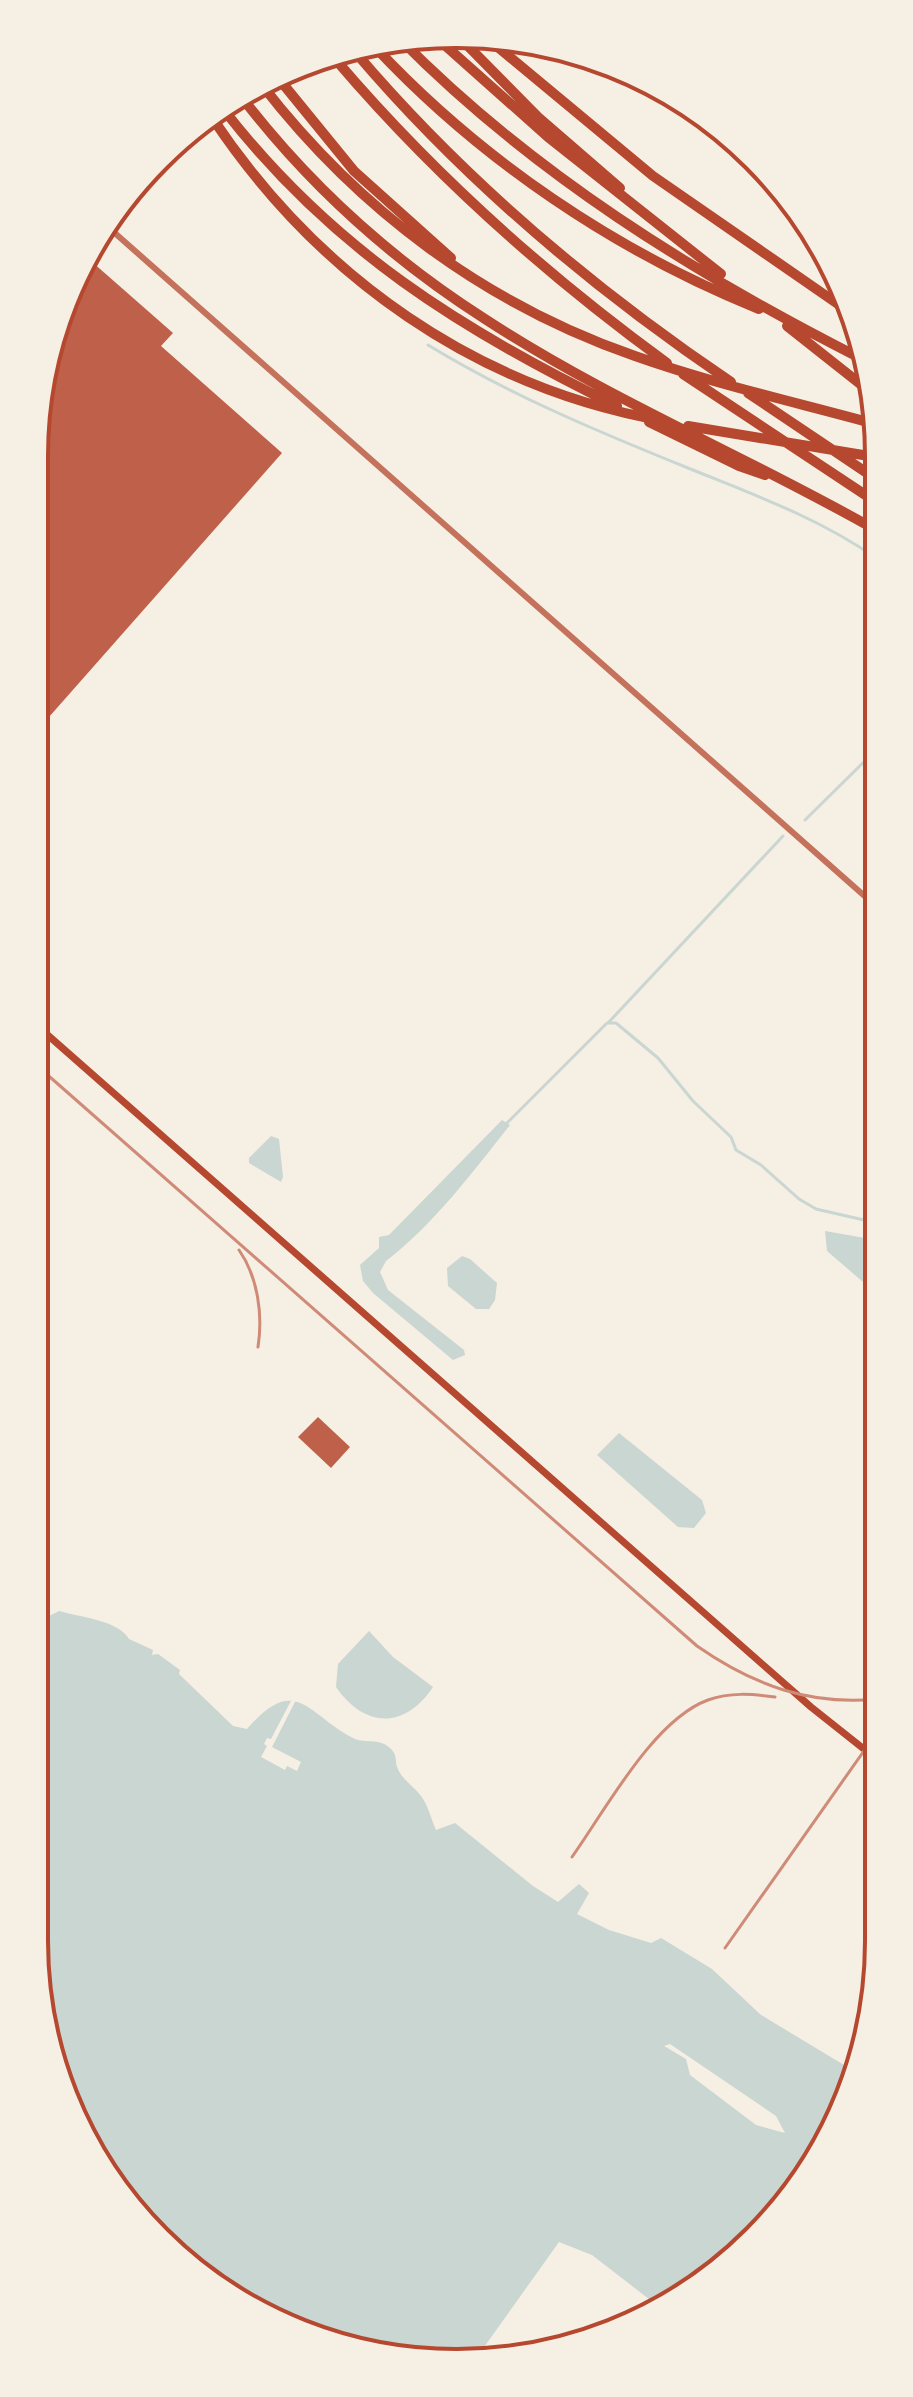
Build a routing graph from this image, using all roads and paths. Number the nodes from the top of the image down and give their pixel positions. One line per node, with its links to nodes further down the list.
1 (448, 48): 13 (highway)
2 (470, 49): 13 (highway)
3 (412, 50): 17 (highway)
4 (502, 50): 16 (highway)
5 (383, 55): 17 (highway)
6 (362, 59): 22 (highway)
7 (341, 65): 24 (highway)
8 (285, 86): 15 (highway)
9 (269, 94): 15 (highway)
10 (248, 105): 23 (highway)
11 (230, 117): 23 (highway)
12 (218, 125): 21 (highway)
13 (597, 172): 19 (highway)
14 (115, 233): 26 (street)
15 (470, 275): 20 (highway)
16 (835, 302)
17 (783, 318): 18 (highway)
18 (852, 354)
19 (858, 382)
20 (863, 421)
21 (865, 455)
22 (865, 472)
23 (794, 485): 25 (highway)
24 (865, 495)
25 (865, 524)
26 (865, 896)
27 (48, 1035): 28 (main road)
28 (865, 1750)

